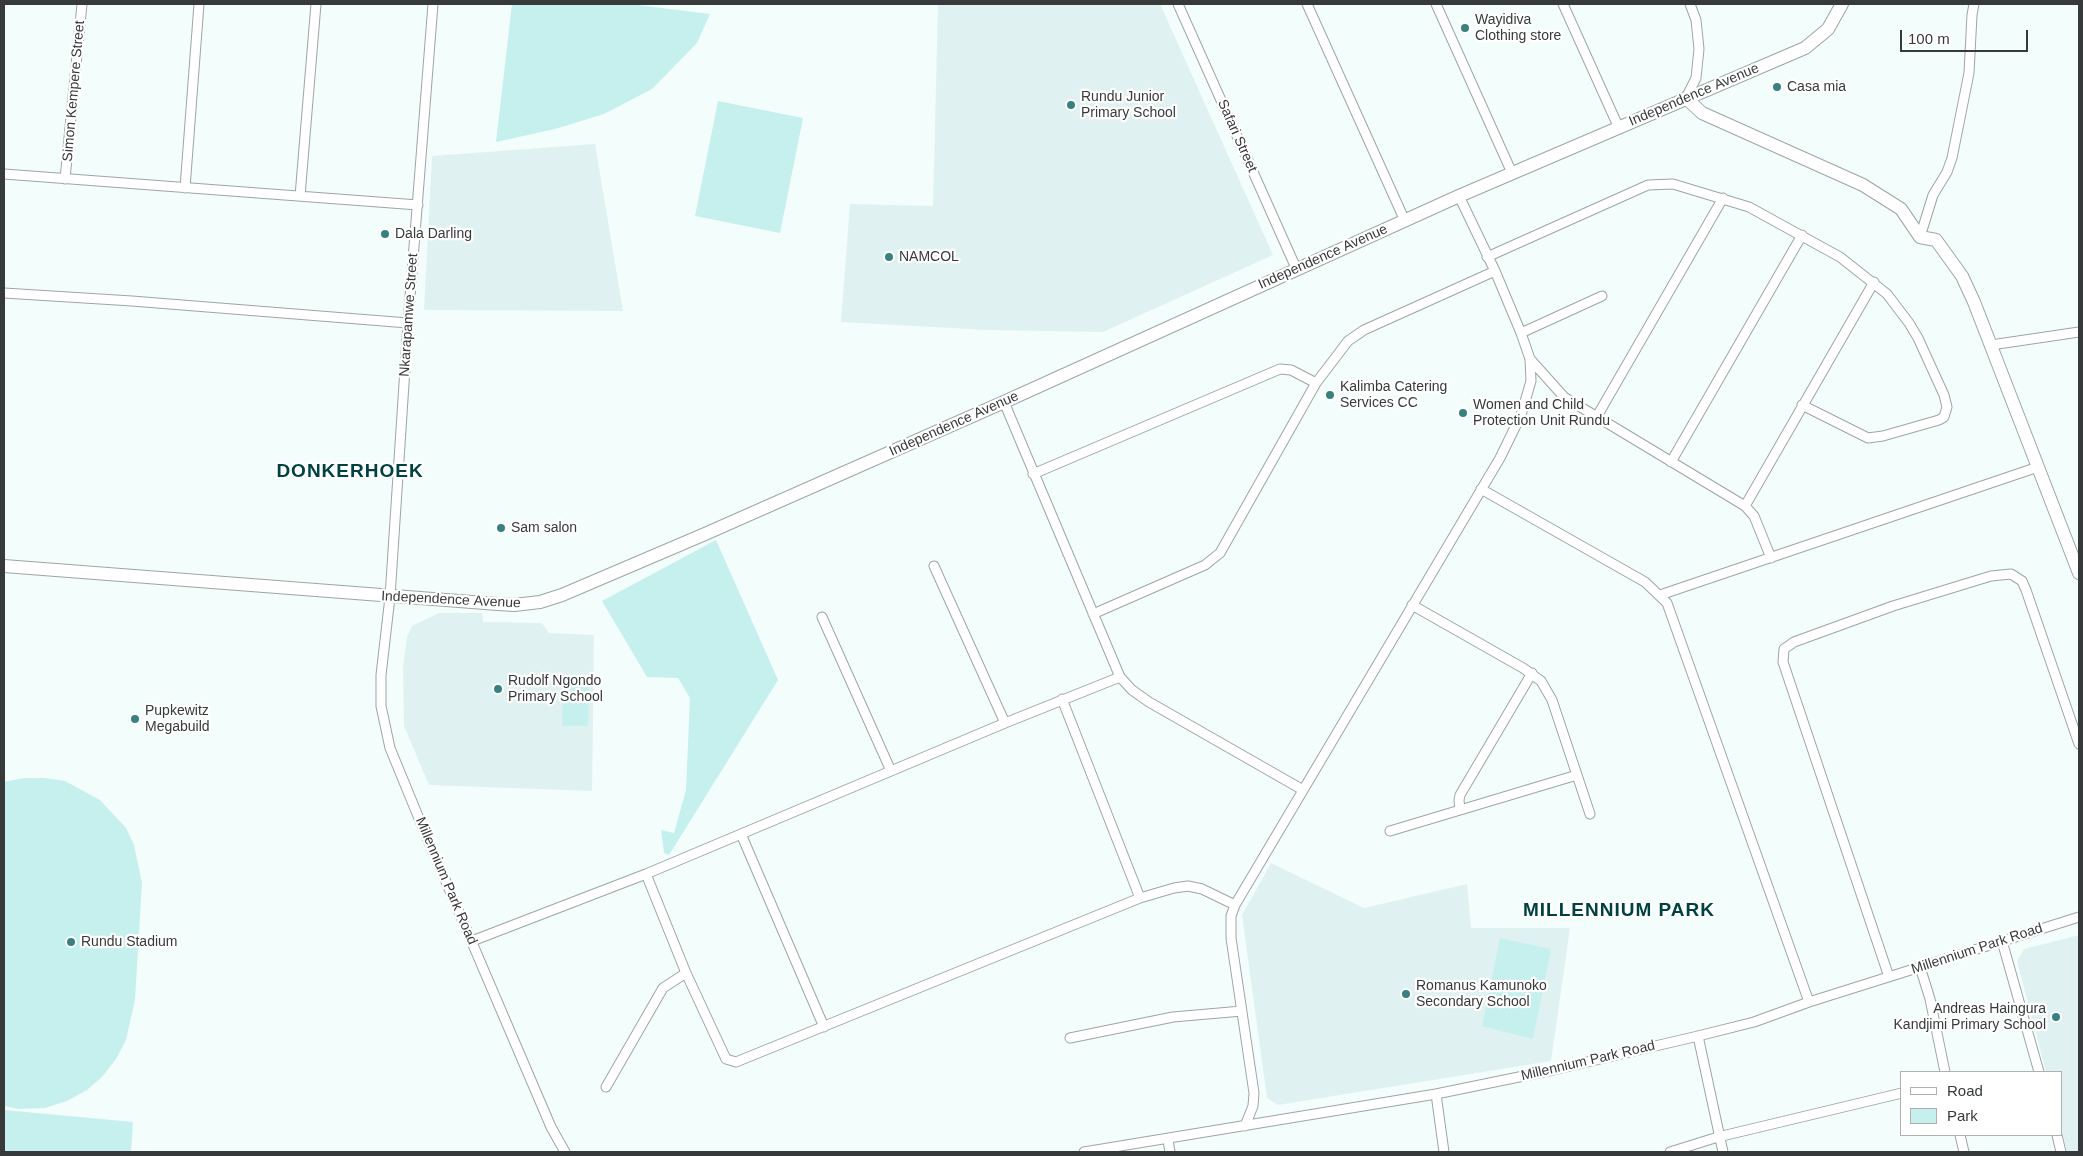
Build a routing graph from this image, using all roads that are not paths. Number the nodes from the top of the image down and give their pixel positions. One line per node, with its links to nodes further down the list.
1 (82, 4): 16 (street, Simon Kempere Street)
2 (199, 4): 17 (street)
3 (316, 4): 18 (street)
4 (433, 4): 21 (street, Nkarapamwe Street)
5 (1178, 4): 26 (street, Safari Street)
6 (1307, 4): 22 (street)
7 (1436, 4): 14 (street)
8 (1563, 4): 13 (street)
9 (1690, 4): 12 (street)
10 (1842, 4): 12 (street, Independence Avenue)
11 (1974, 4): 24 (street)
12 (1686, 98): 13 (street, Independence Avenue); 24 (street)
13 (1618, 126): 14 (street, Independence Avenue)
14 (1512, 173): 19 (street, Independence Avenue)
15 (4, 174): 16 (street)
16 (65, 179): 17 (street)
17 (185, 188): 18 (street)
18 (300, 196): 21 (street)
19 (1459, 196): 22 (street, Independence Avenue); 25 (street)
20 (1723, 198): 23 (street); 25 (street); 39 (street)
21 (418, 205): 31 (street, Nkarapamwe Street)
22 (1405, 221): 26 (street, Independence Avenue)
23 (1802, 235): 28 (street); 40 (street)
24 (1920, 237): 34 (street)
25 (1487, 257): 27 (street)
26 (1296, 268): 37 (street, Independence Avenue)
27 (1496, 271): 33 (street); 36 (street)
28 (1874, 282): 38 (street); 38 (street)
29 (4, 293): 31 (street)
30 (1602, 296): 33 (street)
31 (408, 323): 50 (street, Nkarapamwe Street)
32 (2079, 332): 34 (street)
33 (1520, 333): 35 (street)
34 (1991, 345): 41 (street)
35 (1530, 358): 39 (street); 43 (street)
36 (1316, 383): 42 (street); 52 (street)
37 (1004, 402): 42 (street); 50 (street, Independence Avenue)
38 (1802, 405): 44 (street)
39 (1596, 418): 40 (street)
40 (1670, 462): 44 (street)
41 (2038, 467): 45 (street); 48 (street)
42 (1033, 474): 52 (street)
43 (1481, 489): 49 (street); 51 (street)
44 (1745, 506): 45 (street)
45 (1771, 558): 49 (street)
46 (4, 566): 50 (street, Independence Avenue)
47 (934, 566): 57 (street)
48 (2079, 573)
49 (1660, 595): 75 (street)
50 (390, 597): 70 (street, Millennium Park Road)
51 (1412, 605): 54 (street); 61 (street)
52 (1093, 614): 55 (street)
53 (822, 617): 59 (street)
54 (1532, 673): 60 (street); 62 (street)
55 (1120, 677): 56 (street); 61 (street)
56 (1062, 699): 57 (street); 67 (street)
57 (1006, 723): 59 (street)
58 (2079, 744): 74 (street)
59 (891, 771): 65 (street)
60 (1577, 775): 62 (street); 63 (street)
61 (1303, 790): 68 (street)
62 (1460, 810): 64 (street)
63 (1590, 814)
64 (1390, 831)
65 (741, 834): 66 (street); 77 (street)
66 (646, 874): 70 (street); 73 (street)
67 (1140, 898): 68 (street); 77 (street)
68 (1235, 905): 76 (street)
69 (2079, 917): 71 (street, Millennium Park Road)
70 (472, 941): 90 (street, Millennium Park Road)
71 (2002, 941): 72 (street, Millennium Park Road); 81 (street)
72 (1920, 967): 74 (street, Millennium Park Road); 80 (street)
73 (686, 973): 77 (street); 82 (street)
74 (1889, 977): 75 (street, Millennium Park Road)
75 (1809, 1002): 78 (street, Millennium Park Road)
76 (1242, 1011): 79 (street); 85 (street)
77 (824, 1027)
78 (1698, 1036): 84 (street, Millennium Park Road); 88 (street)
79 (1070, 1038)
80 (1946, 1071)
81 (2039, 1071)
82 (606, 1087)
83 (1900, 1093): 88 (street)
84 (1436, 1094): 85 (street, Millennium Park Road); 93 (street)
85 (1245, 1126): 89 (street, Millennium Park Road)
86 (1960, 1136): 96 (street)
87 (2057, 1136): 97 (street)
88 (1718, 1137): 94 (street); 95 (street)
89 (1168, 1140): 91 (street, Millennium Park Road); 92 (street)
90 (565, 1152)
91 (1084, 1152)
92 (1170, 1152)
93 (1444, 1152)
94 (1670, 1152)
95 (1723, 1152)
96 (1964, 1152)
97 (2061, 1152)

